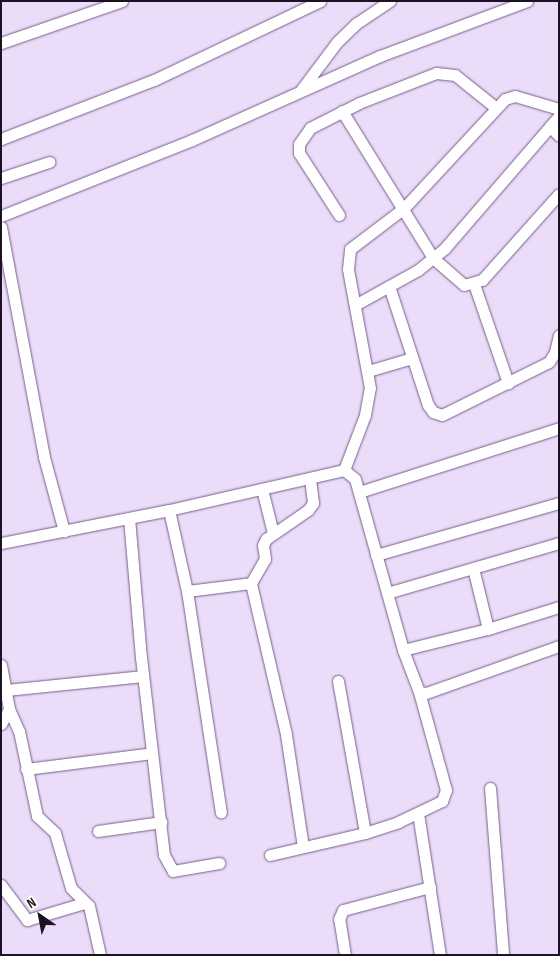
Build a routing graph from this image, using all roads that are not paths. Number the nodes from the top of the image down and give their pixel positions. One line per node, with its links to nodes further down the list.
1 (122, 1): 6 (street)
2 (320, 1): 14 (street)
3 (390, 1): 7 (street)
4 (527, 1): 5 (street)
5 (494, 7): 7 (street)
6 (1, 42)
7 (301, 90): 20 (street)
8 (495, 107): 9 (street); 10 (street); 18 (street)
9 (559, 109)
10 (342, 110): 18 (street); 19 (street)
11 (559, 116): 12 (street)
12 (550, 126): 13 (street); 22 (street)
13 (559, 136)
14 (1, 139)
15 (49, 162): 16 (street)
16 (1, 178)
17 (559, 194): 23 (street)
18 (404, 208): 22 (street); 25 (street)
19 (339, 215)
20 (1, 216)
21 (1, 227): 38 (street)
22 (433, 258): 23 (street); 24 (street)
23 (474, 284): 29 (street)
24 (389, 286): 25 (street); 27 (street)
25 (355, 305): 28 (street)
26 (559, 335): 29 (street)
27 (412, 358): 28 (street); 29 (street)
28 (368, 370): 31 (street)
29 (508, 383)
30 (559, 428): 34 (street)
31 (344, 470): 32 (street); 34 (street)
32 (310, 478): 33 (street); 39 (street)
33 (262, 489): 36 (street); 39 (street)
34 (358, 492): 42 (street)
35 (559, 503): 42 (street)
36 (169, 510): 37 (street); 45 (street)
37 (129, 518): 38 (street); 52 (street)
38 (64, 531): 40 (street)
39 (273, 533): 44 (street)
40 (1, 543)
41 (559, 543): 43 (street)
42 (376, 555): 46 (street)
43 (473, 568): 46 (street); 48 (street)
44 (251, 583): 45 (street); 66 (street)
45 (186, 591): 61 (street)
46 (387, 593): 50 (street)
47 (559, 607): 48 (street)
48 (488, 629): 50 (street)
49 (559, 646): 55 (street)
50 (403, 650): 55 (street)
51 (1, 665): 54 (street)
52 (143, 676): 54 (street); 58 (street)
53 (338, 681): 65 (street)
54 (6, 690): 56 (street)
55 (419, 692): 62 (street)
56 (9, 709): 57 (street); 59 (street)
57 (1, 724)
58 (152, 753): 59 (street); 63 (street)
59 (26, 768): 71 (street)
60 (490, 788): 75 (street)
61 (221, 812)
62 (418, 813): 65 (street); 70 (street)
63 (161, 822): 64 (street); 68 (street)
64 (98, 831)
65 (365, 833): 66 (street)
66 (303, 847): 67 (street)
67 (270, 855)
68 (219, 863)
69 (1, 885): 71 (street)
70 (430, 888): 73 (street); 74 (street)
71 (84, 902): 72 (street)
72 (100, 955)
73 (345, 955)
74 (440, 955)
75 (503, 955)

